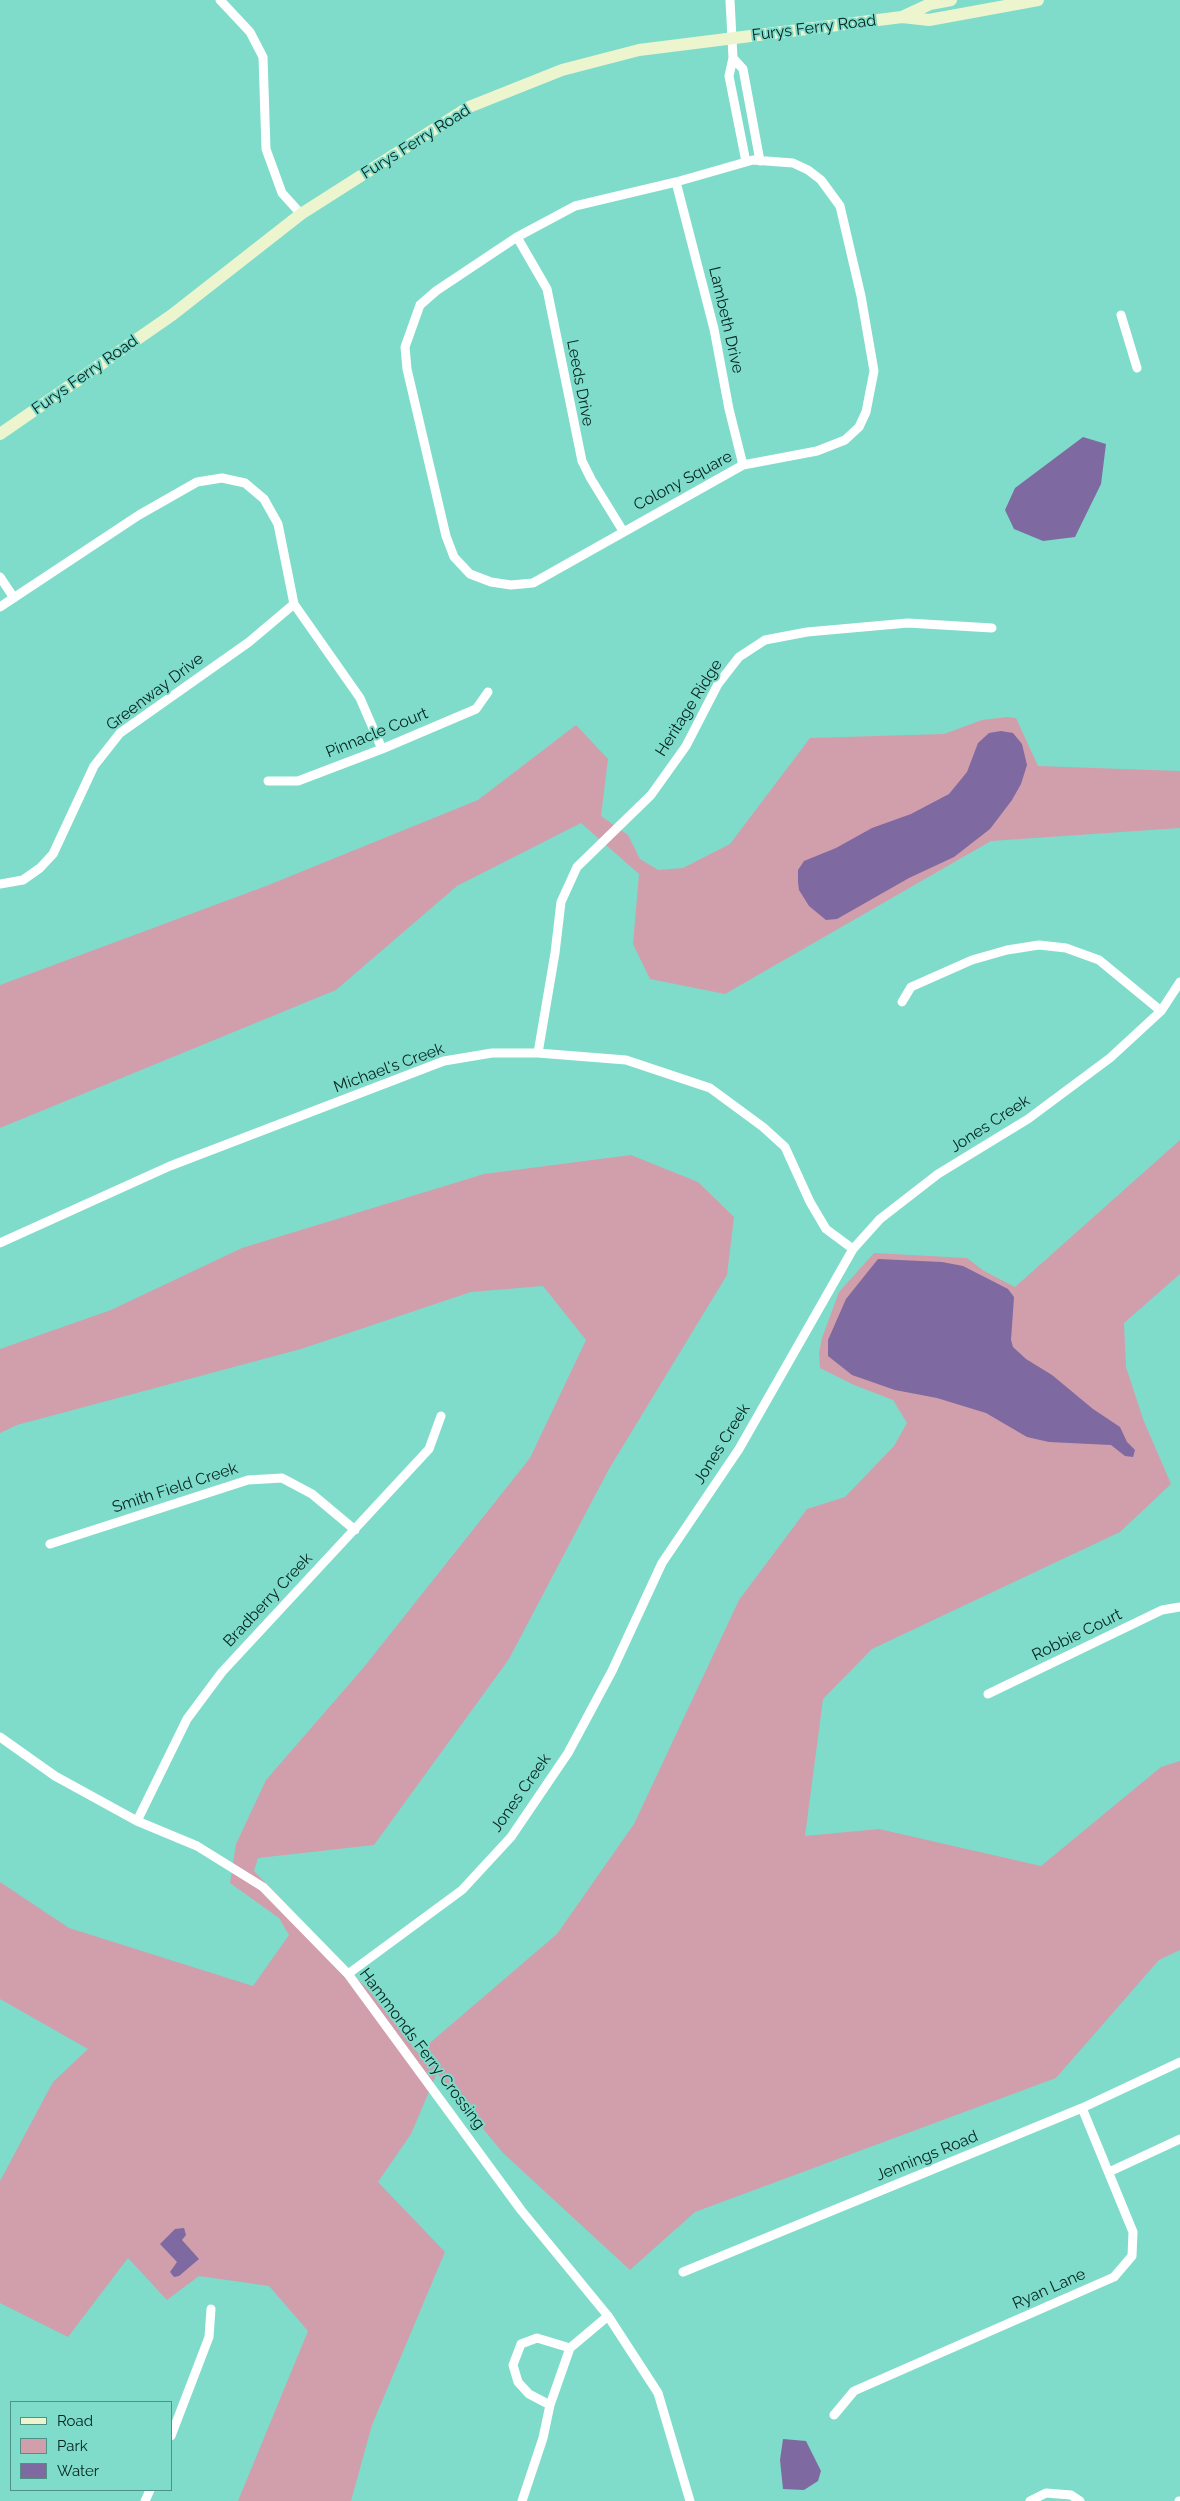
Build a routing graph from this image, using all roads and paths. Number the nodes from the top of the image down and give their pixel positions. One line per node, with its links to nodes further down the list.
1 (220, 0): 11 (street)
2 (730, 0): 6 (street)
3 (951, 0): 5 (main road, Furys Ferry Road)
4 (1038, 0): 5 (main road, Furys Ferry Road)
5 (902, 17): 6 (main road, Furys Ferry Road)
6 (731, 38): 7 (street); 11 (main road, Furys Ferry Road)
7 (733, 58): 8 (street); 9 (street)
8 (760, 161): 9 (street, Colony Square); 16 (street, Colony Square)
9 (746, 162): 10 (street, Colony Square)
10 (676, 182): 12 (street, Colony Square); 16 (street, Lambeth Drive)
11 (301, 214): 15 (main road, Furys Ferry Road)
12 (517, 237): 17 (street, Leeds Drive); 17 (street, Colony Square)
13 (1121, 315): 14 (street)
14 (1137, 368)
15 (0, 434)
16 (743, 465): 17 (street, Colony Square)
17 (623, 531)
18 (0, 577): 19 (street)
19 (14, 598): 20 (street); 21 (street)
20 (294, 604): 24 (street); 26 (street, Greenway Drive)
21 (0, 606)
22 (992, 628): 30 (street, Heritage Ridge)
23 (488, 692): 24 (street, Pinnacle Court)
24 (382, 749): 25 (street, Pinnacle Court)
25 (268, 781)
26 (0, 884)
27 (1180, 982): 29 (street, Jones Creek)
28 (902, 1002): 29 (street)
29 (1161, 1011): 32 (street, Jones Creek)
30 (538, 1053): 31 (street, Michael's Creek); 32 (street, Michael's Creek)
31 (0, 1243)
32 (853, 1249): 40 (street, Jones Creek)
33 (441, 1416): 34 (street, Bradberry Creek)
34 (355, 1530): 35 (street, Smith Field Creek); 39 (street, Bradberry Creek)
35 (50, 1544)
36 (1180, 1607): 37 (street, Robbie Court)
37 (988, 1694)
38 (0, 1737): 39 (street, Hammonds Ferry Crossing)
39 (136, 1821): 40 (street, Hammonds Ferry Crossing)
40 (348, 1974): 47 (street, Hammonds Ferry Crossing)
41 (1180, 2062): 42 (street, Jennings Road)
42 (1082, 2108): 44 (street, Ryan Lane); 45 (street, Jennings Road)
43 (1180, 2139): 44 (street)
44 (1109, 2172): 50 (street, Ryan Lane)
45 (682, 2272)
46 (211, 2309): 51 (street)
47 (608, 2316): 48 (street); 53 (street, Hammonds Ferry Crossing)
48 (570, 2348): 49 (street); 49 (street)
49 (550, 2405): 52 (street)
50 (834, 2414)
51 (172, 2433)
52 (522, 2501)
53 (690, 2501)
54 (1030, 2501): 55 (street)
55 (1080, 2501)

